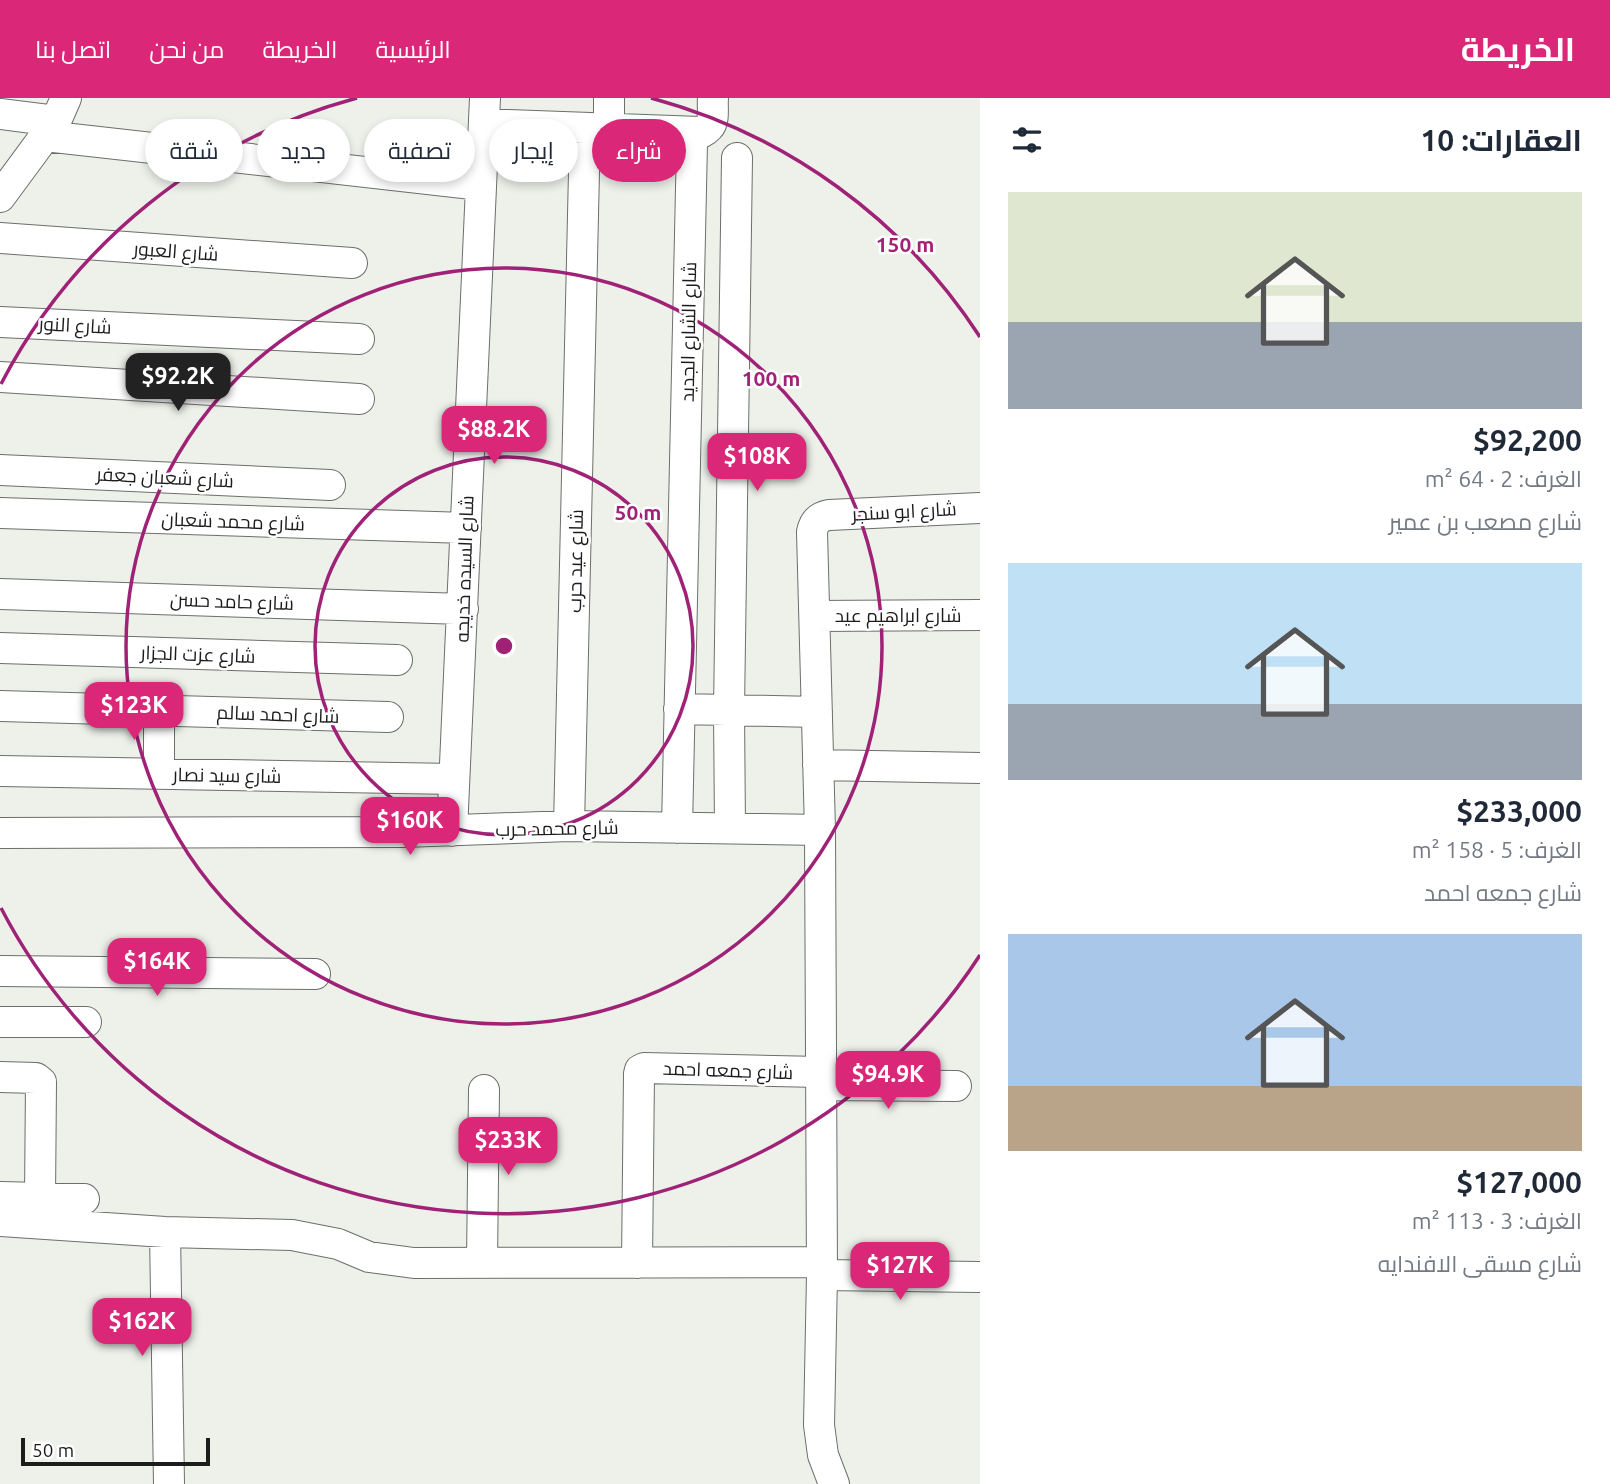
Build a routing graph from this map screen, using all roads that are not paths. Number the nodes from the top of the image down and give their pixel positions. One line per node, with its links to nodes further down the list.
1 (609, 98): 6 (street, شارع عيد حرب)
2 (713, 98): 9 (street, شارع الشارع الجديد)
3 (484, 111): 7 (street); 12 (street, شارع السيده خديجه)
4 (0, 114): 5 (street)
5 (56, 118): 12 (street); 13 (street)
6 (601, 119)
7 (592, 127)
8 (686, 131): 9 (street)
9 (700, 132): 32 (street, شارع الشارع الجديد)
10 (737, 158): 34 (street)
11 (595, 182): 42 (street, شارع عيد حرب)
12 (481, 185): 24 (street, شارع السيده خديجه)
13 (0, 197)
14 (0, 239): 15 (street, شارع العبور)
15 (352, 263)
16 (0, 322): 17 (street, شارع النور)
17 (359, 339)
18 (0, 377): 19 (street)
19 (359, 399)
20 (0, 470): 21 (street, شارع شعبان جعفر)
21 (330, 485)
22 (980, 508): 28 (street, شارع ابو سنجر)
23 (0, 513): 24 (street, شارع محمد شعبان)
24 (466, 528): 26 (street, شارع السيده خديجه)
25 (0, 594): 26 (street, شارع حامد حسن)
26 (463, 609): 41 (street, شارع السيده خديجه)
27 (980, 615): 28 (street, شارع ابراهيم عيد)
28 (815, 616): 35 (street)
29 (0, 648): 30 (street, شارع عزت الجزار)
30 (397, 660)
31 (0, 706): 33 (street, شارع احمد سالم)
32 (679, 709): 34 (street); 43 (street, شارع الشارع الجديد)
33 (159, 710): 36 (street, شارع احمد سالم); 40 (street)
34 (729, 710): 35 (street); 44 (street)
35 (817, 712): 37 (street)
36 (388, 717)
37 (818, 765): 38 (street); 45 (street)
38 (980, 768)
39 (0, 771): 40 (street, شارع سيد نصار)
40 (159, 774): 41 (street, شارع سيد نصار)
41 (454, 779): 46 (street, شارع السيده خديجه)
42 (569, 826): 43 (street, شارع محمد حرب); 46 (street, شارع محمد حرب)
43 (677, 828): 44 (street, شارع محمد حرب)
44 (730, 828): 45 (street, شارع محمد حرب)
45 (820, 830): 53 (street)
46 (452, 831): 47 (street, شارع محمد حرب)
47 (0, 833)
48 (0, 971): 49 (street)
49 (314, 974)
50 (0, 1022): 51 (street)
51 (86, 1023)
52 (0, 1077): 57 (street)
53 (821, 1079): 54 (street); 62 (street, شارع جمعه احمد); 63 (street)
54 (956, 1086)
55 (484, 1090): 61 (street)
56 (0, 1197): 57 (street)
57 (40, 1198): 58 (street)
58 (85, 1199)
59 (0, 1221): 60 (street)
60 (165, 1232): 61 (street); 65 (street)
61 (482, 1263): 62 (street)
62 (637, 1263): 63 (street)
63 (822, 1269): 64 (street); 66 (street)
64 (980, 1278)
65 (169, 1484)
66 (834, 1484)

